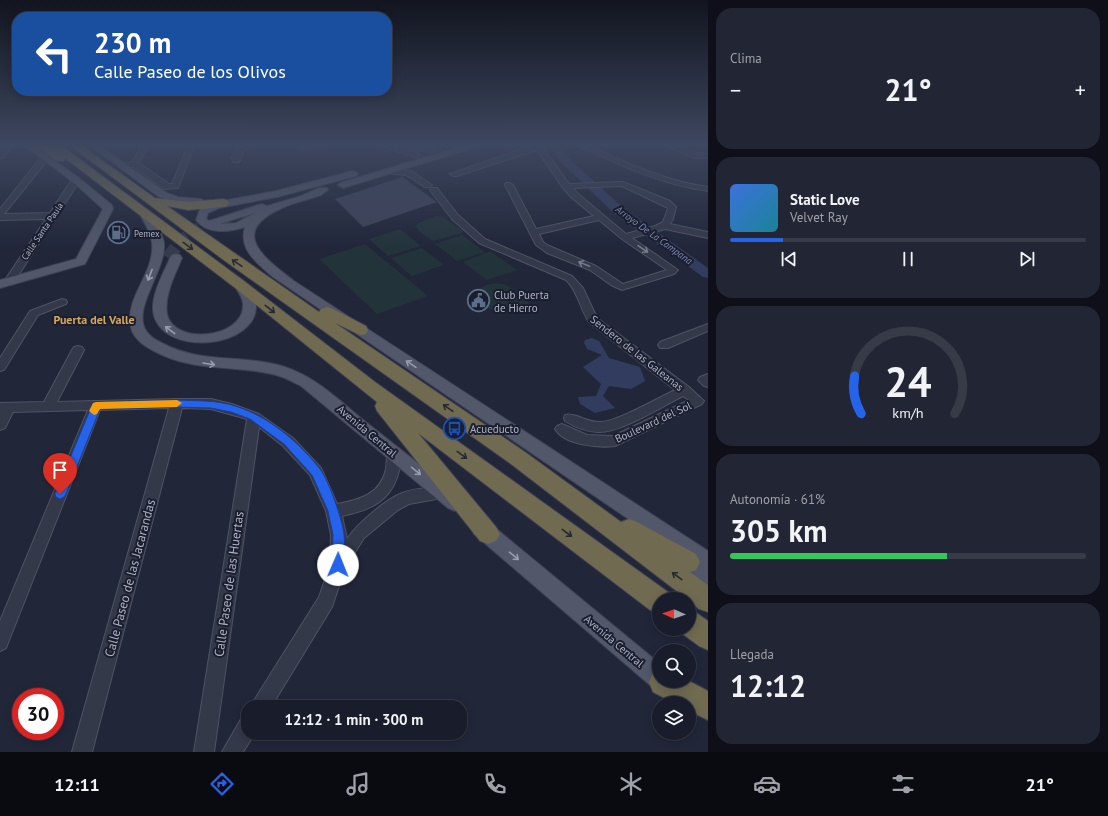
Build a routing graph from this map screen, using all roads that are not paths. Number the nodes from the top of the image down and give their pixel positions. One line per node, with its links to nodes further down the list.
1 (28, 179): 26 (street)
2 (95, 179): 16 (highway)
3 (102, 179): 16 (highway)
4 (119, 179): 25 (highway)
5 (140, 179): 22 (main road)
6 (156, 179): 7 (street)
7 (178, 179)
8 (335, 179): 22 (main road)
9 (338, 179): 21 (main road)
10 (360, 179): 21 (main road)
11 (424, 179): 48 (street, Sendero de las Galeanas)
12 (561, 179): 19 (street)
13 (666, 179): 20 (street)
14 (677, 179): 18 (street)
15 (76, 180): 27 (street, Calle Santa Paula); 36 (main road)
16 (104, 183): 25 (highway)
17 (509, 185): 33 (street)
18 (708, 185)
19 (566, 186): 28 (street); 29 (street)
20 (708, 189)
21 (323, 190): 24 (main road)
22 (256, 198): 23 (main road)
23 (223, 202): 24 (main road); 25 (highway)
24 (278, 206): 40 (main road)
25 (147, 207): 37 (highway); 43 (main road, Avenida Central, one-way to 43)
26 (0, 215): 27 (street)
27 (52, 216): 36 (street, Calle Santa Paula)
28 (601, 217): 30 (street); 33 (street)
29 (666, 224): 31 (street); 32 (street); 34 (street)
30 (613, 227): 31 (street); 35 (street)
31 (643, 231): 35 (street)
32 (708, 231)
33 (535, 232): 35 (street, one-way to 33)
34 (708, 235)
35 (625, 237)
36 (5, 280)
37 (248, 280): 40 (highway); 43 (main road, one-way to 43); 47 (highway, one-way to 47); 59 (highway, one-way to 37)
38 (62, 302): 44 (street)
39 (708, 327): 41 (street)
40 (360, 330): 67 (main road, one-way to 40)
41 (664, 345)
42 (78, 350): 52 (street)
43 (172, 354): 58 (main road, Avenida Central, one-way to 58)
44 (0, 367)
45 (708, 378): 46 (street)
46 (708, 383)
47 (368, 387): 65 (highway); 70 (highway, one-way to 70)
48 (685, 390): 49 (street, Sendero de las Galeanas); 55 (street, Boulevard del Sol)
49 (698, 401): 57 (street, Boulevard del Sol)
50 (177, 403): 51 (street); 54 (street); 84 (street, Calle Paseo de las Jacarandas)
51 (96, 405): 52 (street); 74 (street)
52 (48, 407): 53 (street)
53 (5, 408): 56 (street)
54 (254, 417): 63 (street); 85 (street, Calle Paseo de las Huertas)
55 (570, 418)
56 (0, 425)
57 (562, 429)
58 (394, 454): 60 (main road, Avenida Central, one-way to 60); 61 (street)
59 (518, 458): 67 (highway); 71 (highway, one-way to 59)
60 (442, 492): 62 (street); 65 (main road, Avenida Central)
61 (379, 496): 62 (street); 63 (street)
62 (393, 506): 64 (street)
63 (333, 511): 66 (street)
64 (359, 533): 66 (street); 68 (street)
65 (488, 534): 75 (main road, Avenida Central, one-way to 75)
66 (338, 535): 68 (street)
67 (698, 562): 69 (main road)
68 (338, 565): 79 (street)
69 (708, 577)
70 (652, 596)
71 (708, 600)
72 (696, 628): 73 (highway)
73 (708, 637)
74 (0, 642)
75 (652, 672)
76 (671, 688): 78 (main road, Avenida Central)
77 (676, 688): 80 (highway)
78 (681, 696)
79 (264, 700)
80 (708, 706)
81 (696, 709): 82 (main road, Avenida Central)
82 (708, 720)
83 (241, 737): 86 (street)
84 (82, 752)
85 (204, 752)
86 (232, 752)

